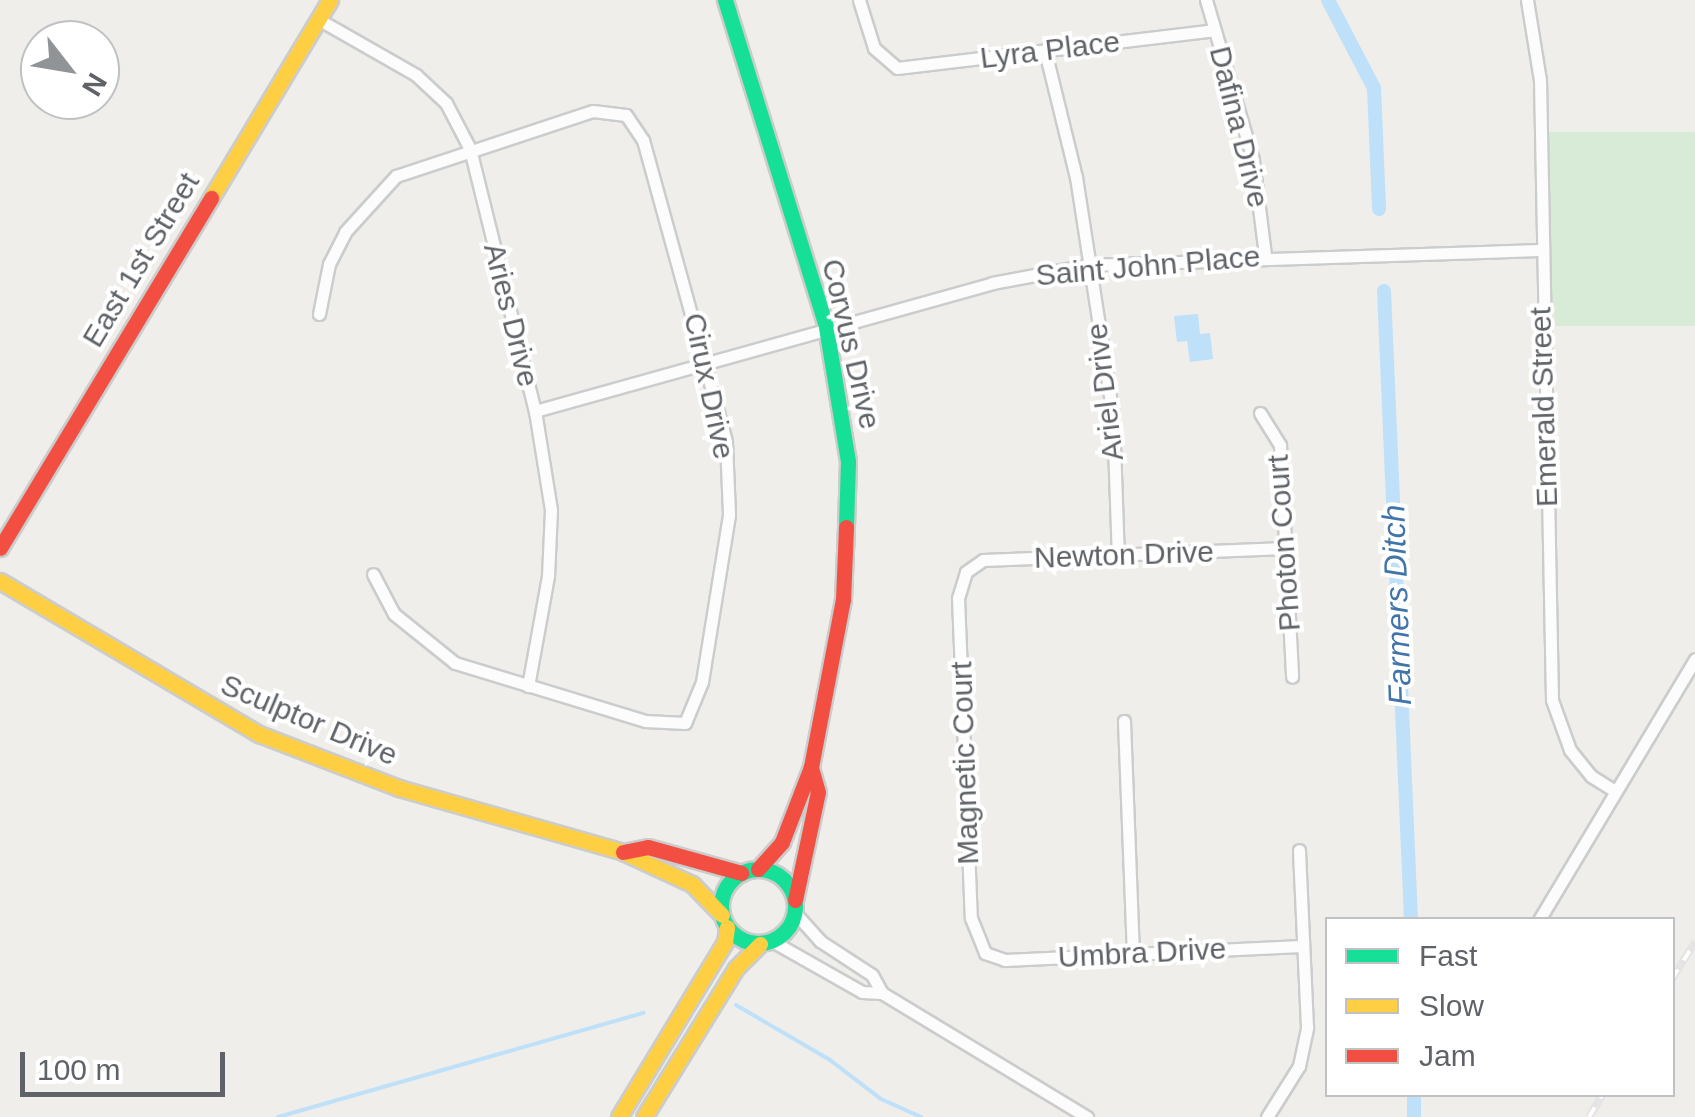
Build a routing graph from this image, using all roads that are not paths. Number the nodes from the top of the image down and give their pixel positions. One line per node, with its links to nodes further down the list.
1 (330, 0): 6 (street, East 1st Street)
2 (725, 0): 14 (street, Corvus Drive)
3 (859, 0): 8 (street, Lyra Place)
4 (1206, 0): 7 (street, Dafina Drive)
5 (1527, 0): 10 (street, Emerald Street)
6 (318, 19): 9 (street, Aries Drive); 18 (street, East 1st Street)
7 (1214, 30): 8 (street, Lyra Place); 11 (street, Dafina Drive)
8 (1045, 51): 12 (street, Ariel Drive)
9 (470, 149): 13 (street); 15 (street, Cirux Drive); 16 (street, Aries Drive)
10 (1539, 250): 11 (street, Saint John Place); 29 (street, Emerald Street)
11 (1265, 255): 12 (street, Saint John Place)
12 (1088, 265): 14 (street, Saint John Place); 20 (street, Ariel Drive)
13 (319, 314)
14 (826, 327): 15 (street, Saint John Place); 28 (street, Corvus Drive)
15 (709, 362): 16 (street, Saint John Place); 26 (street, Cirux Drive)
16 (534, 411): 26 (street, Aries Drive)
17 (1260, 413): 19 (street, Photon Court)
18 (0, 548)
19 (1285, 548): 20 (street, Newton Drive); 25 (street, Photon Court)
20 (1118, 558): 21 (street, Newton Drive)
21 (966, 572): 39 (street, Magnetic Court)
22 (374, 574): 26 (street)
23 (0, 581): 31 (street, Sculptor Drive)
24 (1695, 659): 29 (street)
25 (1292, 677)
26 (528, 686)
27 (1124, 721): 38 (street)
28 (811, 767): 32 (street, Corvus Drive); 33 (street, Corvus Drive)
29 (1615, 791): 34 (street)
30 (1299, 850): 37 (street)
31 (623, 852): 32 (street, Sculptor Drive); 35 (street, Sculptor Drive)
32 (750, 871): 33 (street); 35 (street)
33 (795, 907): 36 (street); 40 (street)
34 (1540, 917)
35 (725, 921): 36 (street); 41 (street)
36 (766, 942): 40 (street); 42 (street)
37 (1301, 946): 38 (street, Umbra Drive); 44 (street)
38 (1132, 952): 39 (street, Umbra Drive)
39 (985, 954)
40 (882, 993): 43 (street)
41 (619, 1117)
42 (644, 1117)
43 (1087, 1117)
44 (1268, 1117)

